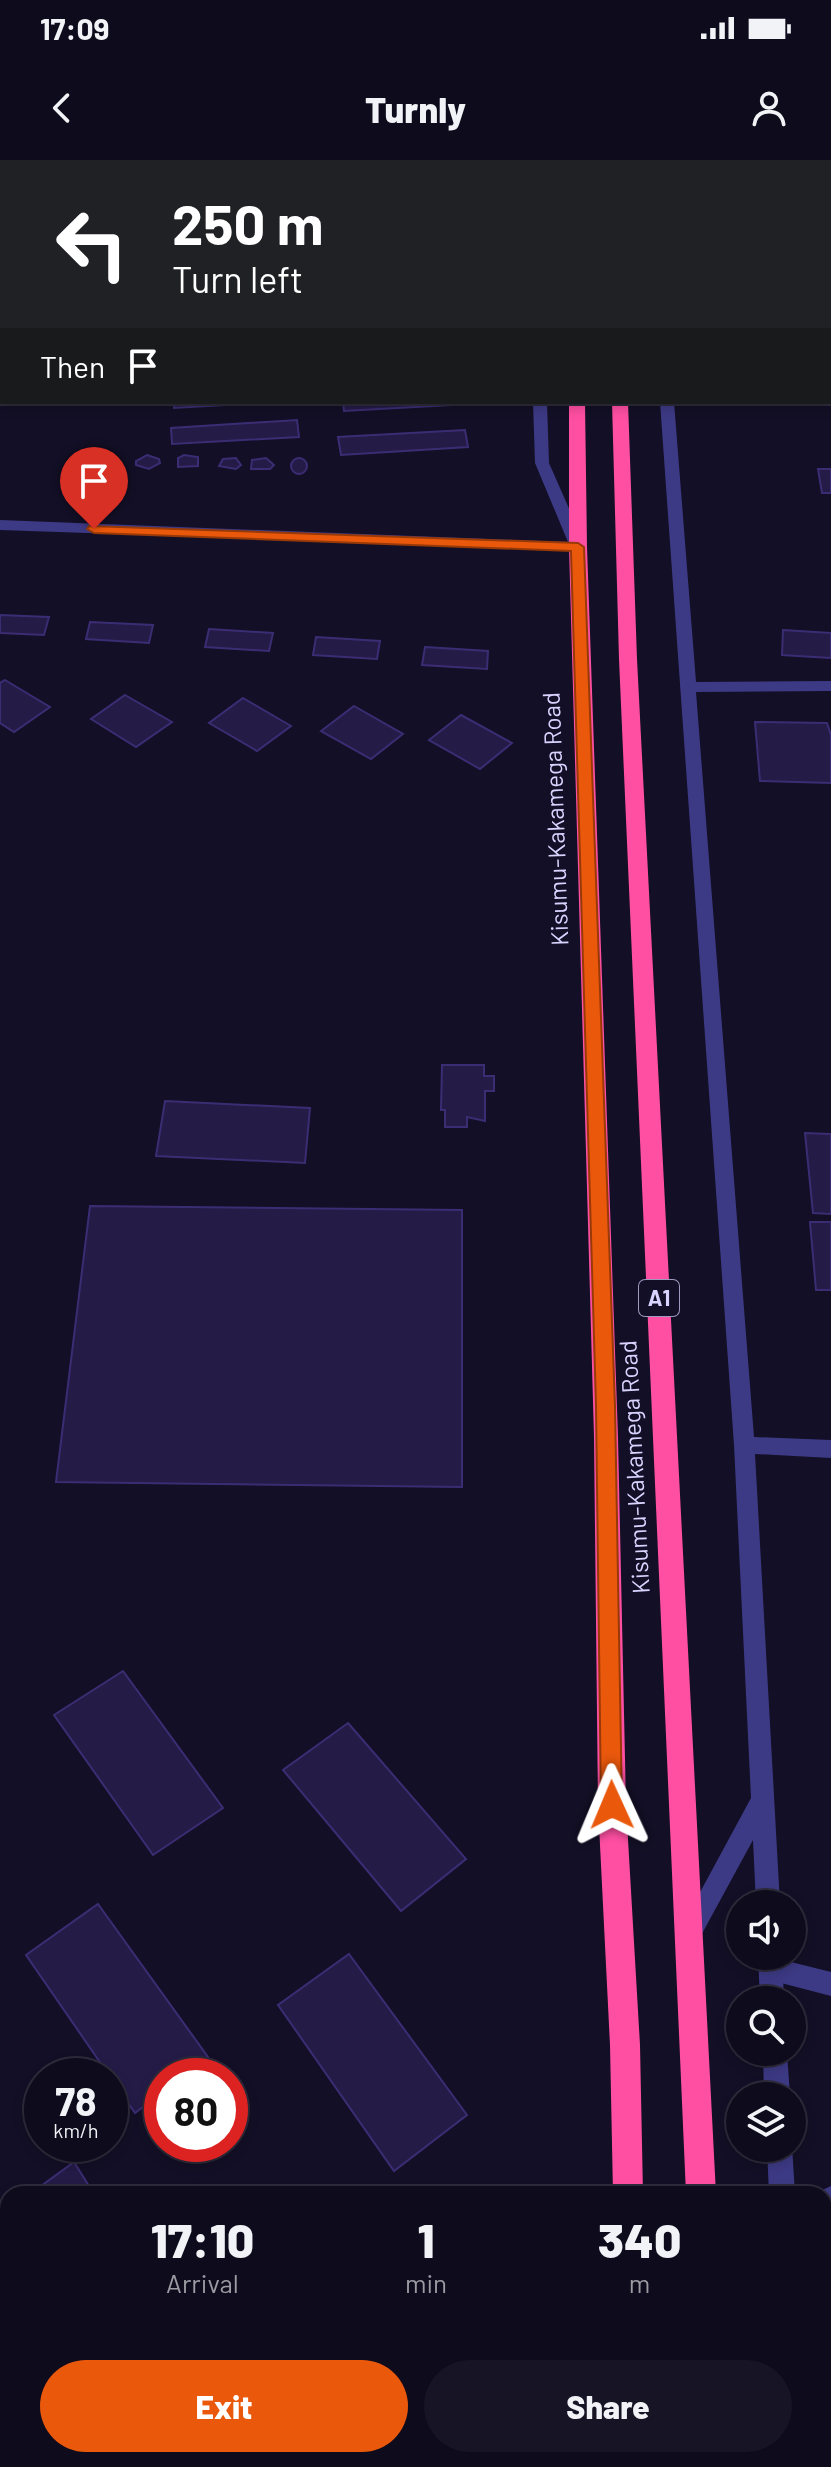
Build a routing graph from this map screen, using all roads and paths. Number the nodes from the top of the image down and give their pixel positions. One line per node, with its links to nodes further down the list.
1 (540, 404): 6 (street)
2 (577, 404): 6 (highway, Kisumu-Kakamega Road)
3 (620, 404): 13 (highway, Kisumu-Kakamega Road / A1)
4 (667, 404): 8 (street)
5 (0, 525): 6 (street)
6 (578, 547): 17 (highway, Kisumu-Kakamega Road)
7 (831, 686): 8 (street)
8 (687, 687): 9 (street)
9 (744, 1445): 10 (street); 11 (street)
10 (831, 1449)
11 (762, 1800): 12 (street); 13 (street)
12 (767, 1890)
13 (690, 1933): 18 (highway, Kisumu-Kakamega Road / A1)
14 (790, 1970): 15 (street)
15 (831, 1984)
16 (781, 2162): 19 (street)
17 (628, 2186)
18 (701, 2186)
19 (782, 2186)

